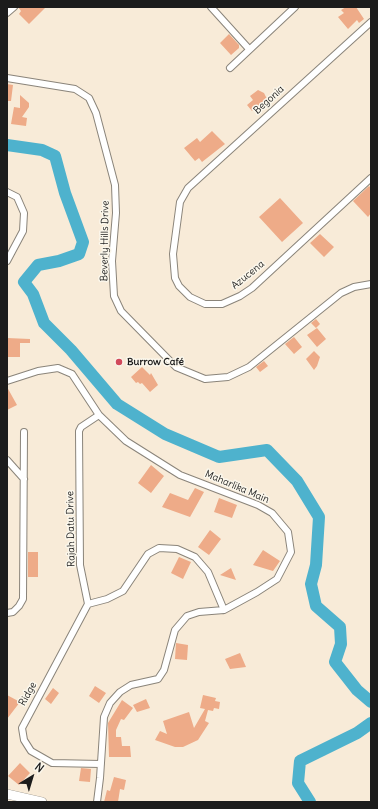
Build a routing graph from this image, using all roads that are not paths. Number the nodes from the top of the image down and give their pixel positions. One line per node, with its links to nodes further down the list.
1 (14, 7): 4 (street)
2 (211, 7): 6 (street)
3 (295, 7): 6 (street)
4 (7, 13)
5 (371, 22): 11 (street, Begonia)
6 (249, 49): 7 (street)
7 (230, 68)
8 (7, 78): 13 (street, Beverly Hills Drive)
9 (371, 178): 11 (street, Azucena)
10 (7, 192): 12 (street)
11 (183, 195)
12 (8, 258)
13 (371, 284)
14 (7, 381): 15 (street, Maharlika Main)
15 (99, 415): 19 (street, Rajah Datu Drive); 20 (street, Maharlika Main)
16 (24, 432): 18 (street)
17 (7, 460): 18 (street)
18 (24, 479): 21 (street)
19 (88, 604): 20 (street); 22 (street, Ridge)
20 (224, 610): 22 (street, Maharlika Main)
21 (10, 613)
22 (101, 764): 25 (street, Maharlika Main)
23 (7, 794): 24 (main road)
24 (42, 802)
25 (97, 802)

